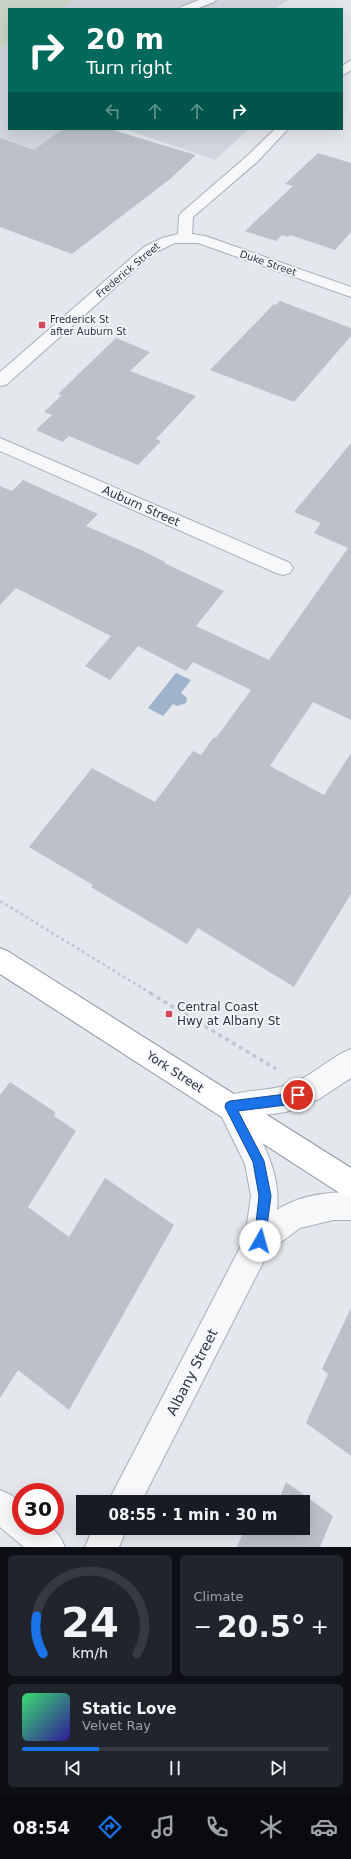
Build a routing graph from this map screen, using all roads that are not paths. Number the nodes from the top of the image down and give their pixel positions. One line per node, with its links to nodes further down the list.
1 (210, 0): 2 (street)
2 (189, 8)
3 (351, 64): 4 (street)
4 (343, 71)
5 (281, 130): 6 (street)
6 (185, 237): 7 (street, Duke Street); 8 (street, Frederick Street)
7 (351, 292)
8 (0, 382)
9 (0, 444): 10 (street, Auburn Street)
10 (283, 568)
11 (0, 960): 13 (highway, York Street)
12 (351, 1062): 13 (street)
13 (230, 1107): 14 (highway, York Street); 16 (street)
14 (351, 1184)
15 (351, 1206): 16 (street)
16 (260, 1241): 17 (street, Albany Street)
17 (128, 1495)
18 (0, 1506): 19 (street)
19 (12, 1516)
20 (35, 1535): 22 (street)
21 (107, 1535): 23 (street)
22 (49, 1547)
23 (101, 1547)

